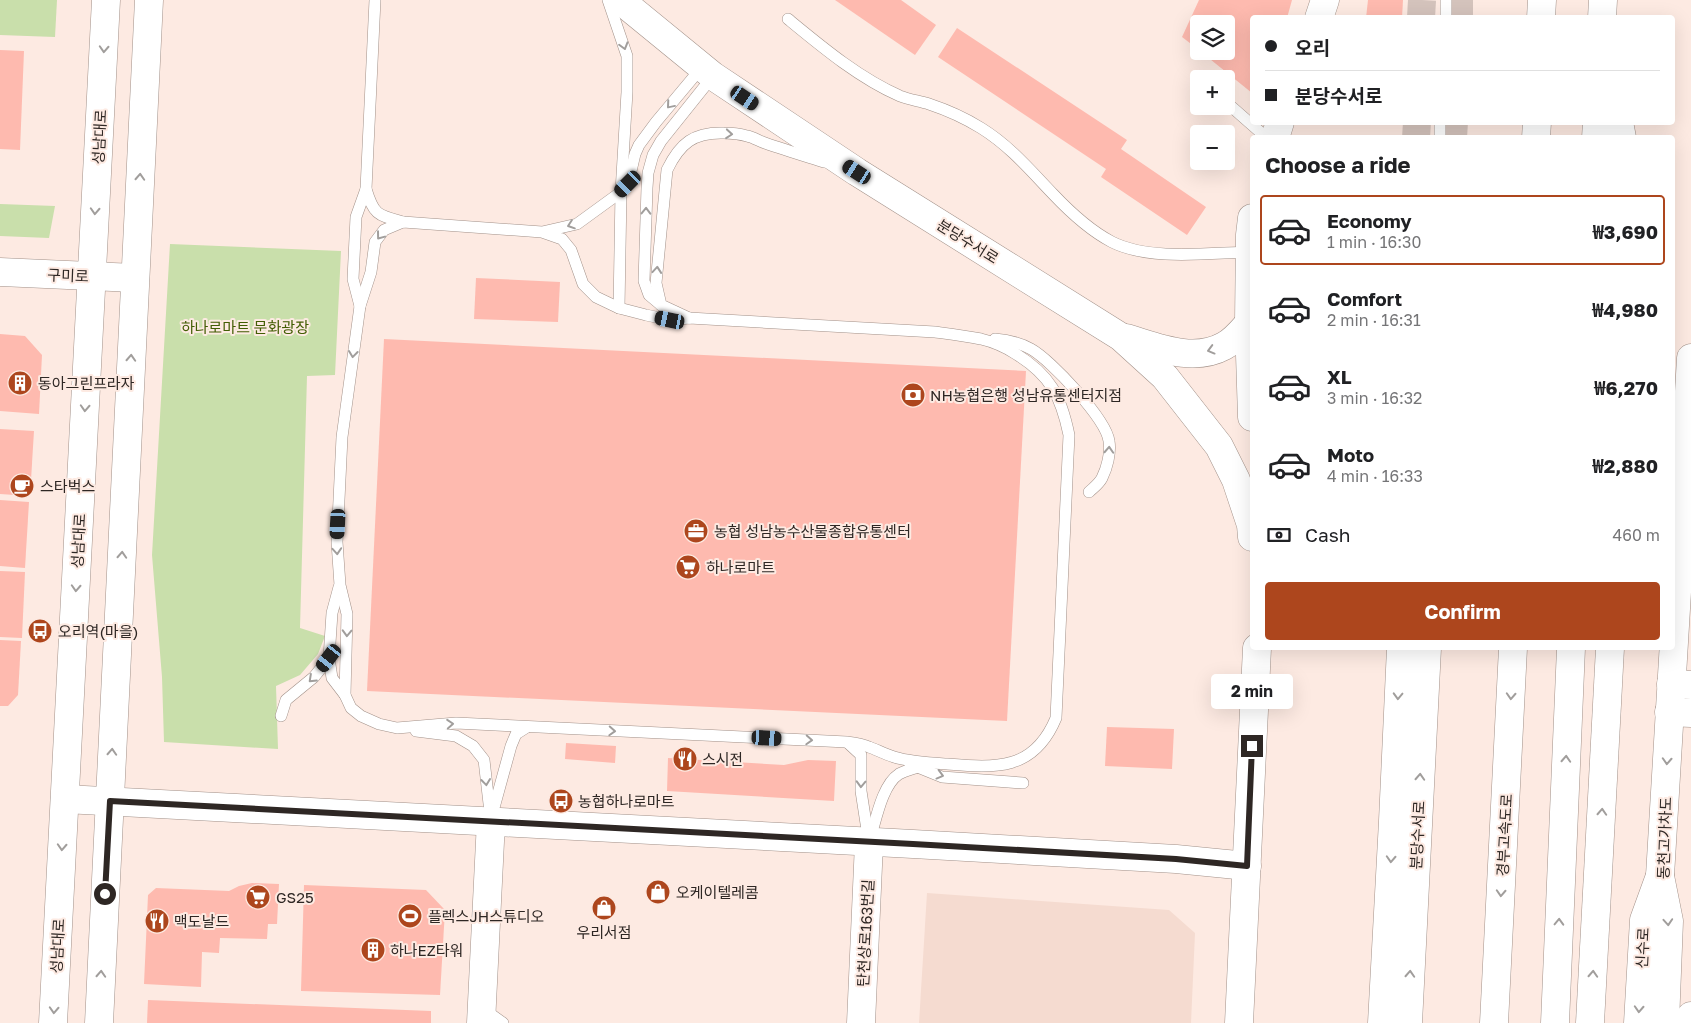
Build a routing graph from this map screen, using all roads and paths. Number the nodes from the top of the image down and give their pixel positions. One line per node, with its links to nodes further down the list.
1 (106, 0): 25 (main road, 성남대로, one-way to 25)
2 (149, 0): 26 (main road, one-way to 2)
3 (375, 0): 19 (lane)
4 (608, 0): 20 (lane, one-way to 20)
5 (620, 0): 13 (main road, 분당수서로)
6 (1325, 0): 9 (main road)
7 (1446, 0): 10 (lane)
8 (1542, 0): 11 (main road)
9 (1319, 15)
10 (1446, 15)
11 (1541, 15)
12 (788, 19): 23 (lane)
13 (707, 72): 18 (main road, 분당수서로); 20 (lane, one-way to 20); 27 (lane, one-way to 13)
14 (1235, 110): 15 (lane)
15 (1250, 123)
16 (1252, 125): 17 (lane)
17 (1264, 135)
18 (857, 172): 27 (lane, one-way to 18); 32 (main road, 분당수서로)
19 (366, 189): 21 (lane); 28 (lane)
20 (621, 192): 22 (lane, one-way to 22); 29 (lane)
21 (402, 222): 22 (lane); 28 (lane, one-way to 28)
22 (542, 232): 29 (lane)
23 (1250, 252): 31 (main road)
24 (0, 272): 25 (main road, 구미로)
25 (92, 276): 26 (main road, 구미로); 56 (main road, 성남대로, one-way to 56)
26 (135, 278): 57 (main road, one-way to 26)
27 (661, 305): 30 (lane)
28 (360, 306): 38 (lane, one-way to 38)
29 (619, 308): 30 (lane)
30 (689, 318): 33 (lane)
31 (1249, 323): 32 (main road, one-way to 32); 34 (main road)
32 (1122, 337): 37 (main road, 분당수서로)
33 (982, 339): 36 (lane, one-way to 33); 53 (lane)
34 (1250, 354)
35 (1691, 358): 46 (main road)
36 (1089, 492)
37 (1250, 522)
38 (340, 585): 45 (lane); 47 (lane, one-way to 47)
39 (1258, 650): 60 (main road)
40 (1400, 650): 69 (main road, 분당수서로, one-way to 69)
41 (1427, 650): 70 (main road, 분당수서로, one-way to 41)
42 (1513, 650): 71 (main road, 경부고속도로, one-way to 71)
43 (1571, 650): 72 (main road, one-way to 43)
44 (1610, 650): 73 (main road, one-way to 44)
45 (329, 658): 47 (lane); 49 (lane, one-way to 49)
46 (1681, 685): 48 (main road)
47 (345, 694): 51 (lane)
48 (1680, 713): 61 (main road, 동천고가차도, one-way to 61)
49 (282, 716)
50 (527, 727): 51 (lane, one-way to 50); 52 (lane, one-way to 52); 58 (lane)
51 (397, 728): 58 (lane, one-way to 58)
52 (847, 742): 53 (lane); 59 (lane, one-way to 59)
53 (895, 758): 54 (lane)
54 (918, 767): 55 (lane, one-way to 55); 59 (lane)
55 (1022, 783)
56 (65, 799): 57 (main road); 64 (main road, 성남대로, one-way to 64)
57 (110, 801): 58 (main road); 65 (main road, one-way to 57)
58 (491, 821): 59 (main road); 62 (main road)
59 (869, 843): 60 (main road); 67 (main road, 탄천상로163번길)
60 (1247, 866): 68 (main road)
61 (1660, 876): 74 (main road, 신수로, one-way to 74); 75 (main road, 동천고가차도, one-way to 75)
62 (481, 1015): 66 (lane)
63 (1691, 1016): 76 (main road)
64 (53, 1023)
65 (99, 1023)
66 (503, 1023)
67 (861, 1023)
68 (1239, 1023)
69 (1382, 1023)
70 (1408, 1023)
71 (1494, 1023)
72 (1555, 1023)
73 (1590, 1023)
74 (1638, 1023)
75 (1665, 1023)
76 (1690, 1023)

